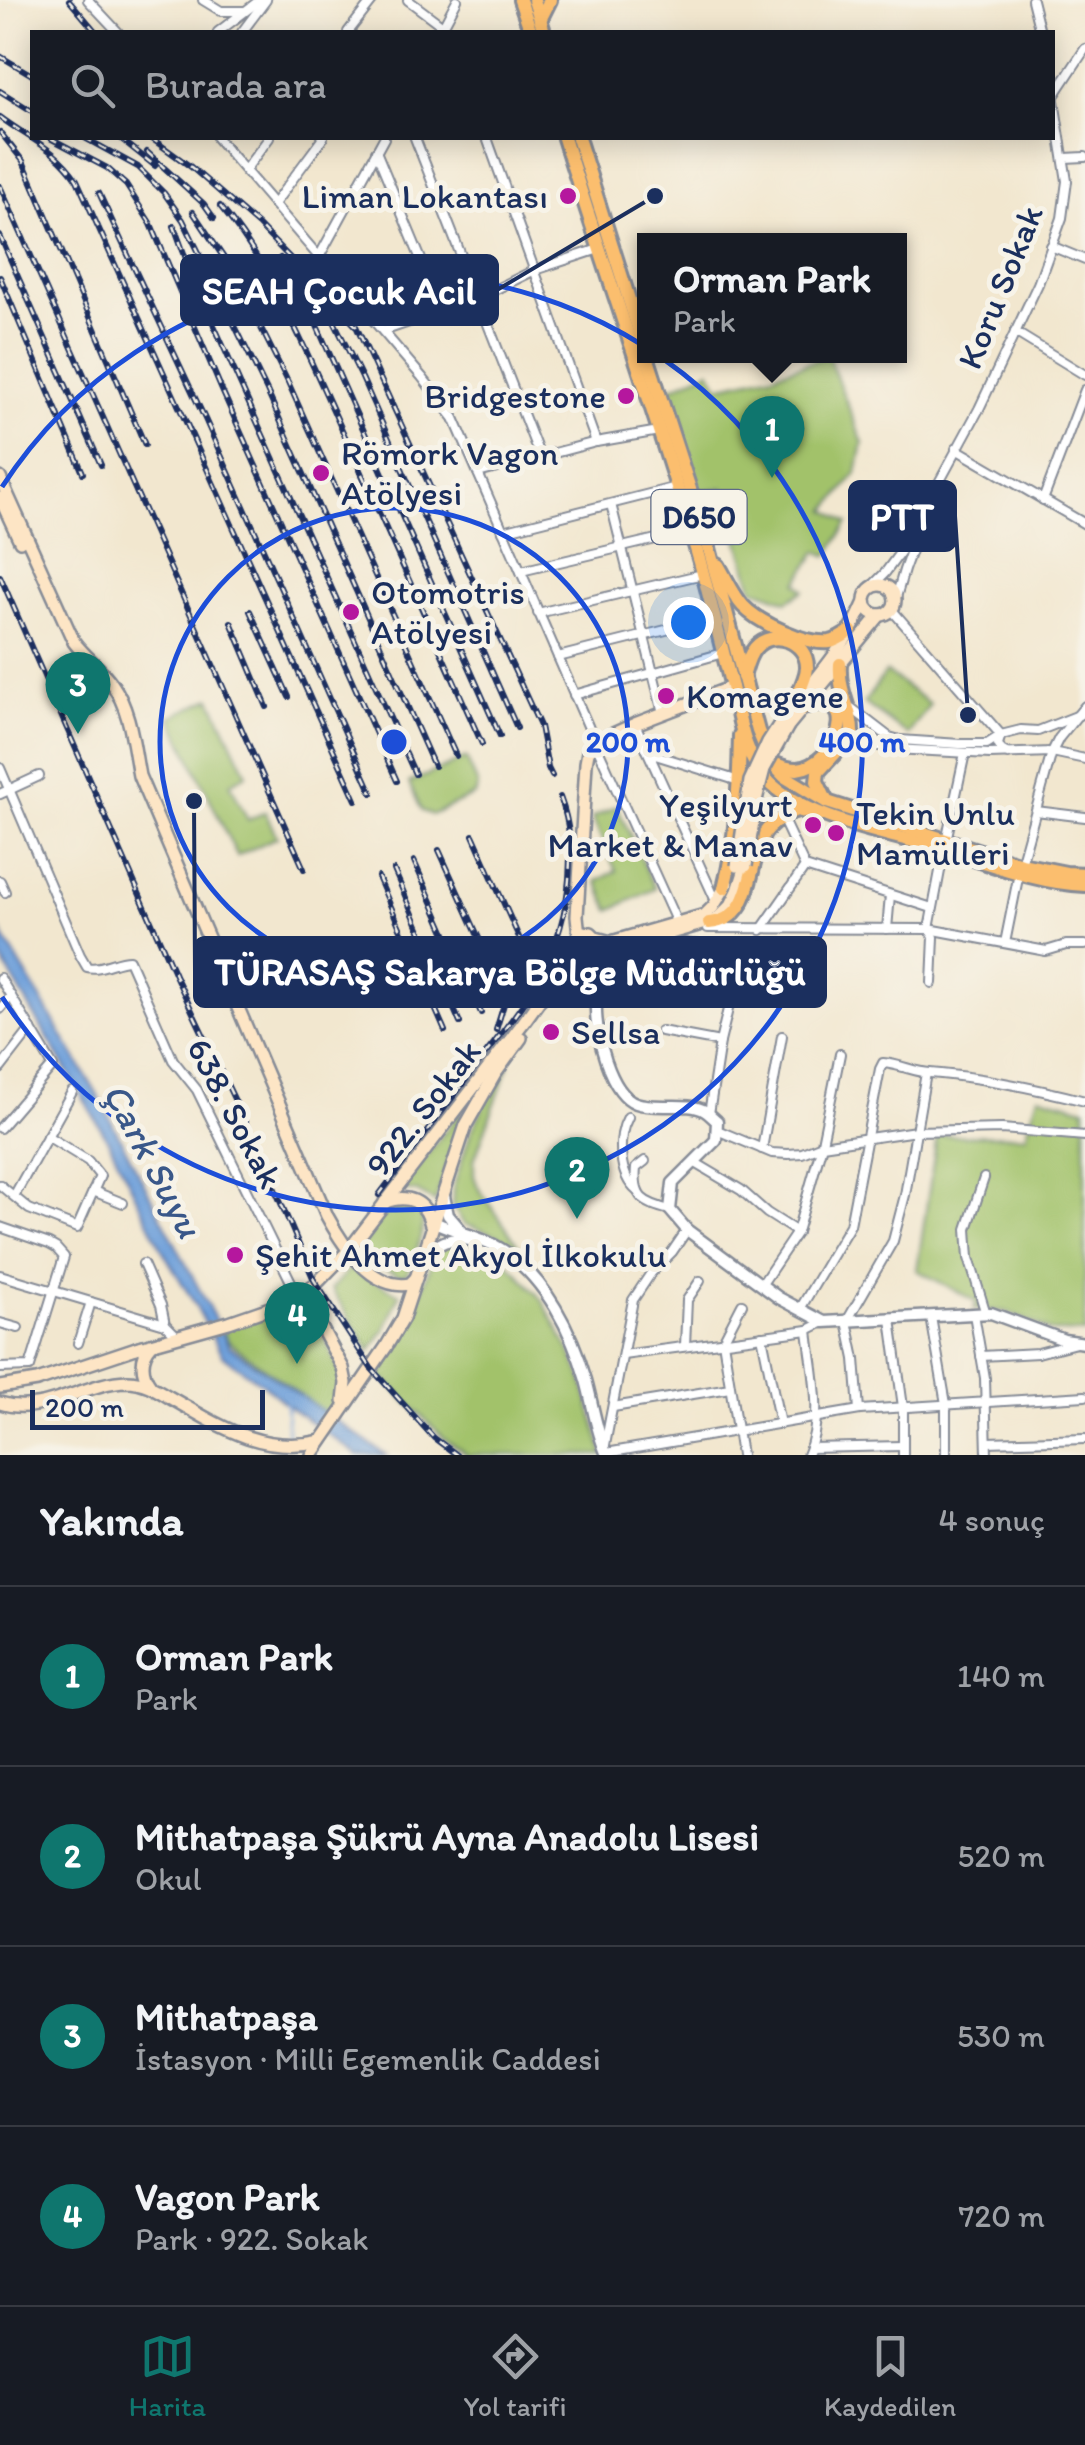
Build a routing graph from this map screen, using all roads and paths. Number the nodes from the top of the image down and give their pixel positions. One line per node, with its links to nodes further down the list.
1 (88, 0): 14 (street)
2 (202, 0): 11 (street)
3 (263, 0): 11 (street); 16 (street)
4 (373, 0): 17 (street)
5 (408, 0): 13 (street)
6 (457, 0): 13 (street)
7 (522, 0): 18 (main road)
8 (534, 0): 12 (main road)
9 (550, 0): 12 (main road)
10 (1032, 0): 19 (street)
11 (244, 11): 15 (street)
12 (542, 26)
13 (444, 29)
14 (116, 30)
15 (220, 30)
16 (243, 30)
17 (354, 30)
18 (530, 30)
19 (1040, 30)
20 (1085, 49): 21 (street)
21 (1055, 91)
22 (1055, 98): 34 (street, Koru Sokak)
23 (219, 140): 35 (street)
24 (268, 140): 35 (street)
25 (322, 140): 36 (street)
26 (383, 140): 32 (street)
27 (415, 140): 42 (street)
28 (488, 140): 41 (street)
29 (565, 140): 38 (main road)
30 (579, 140): 44 (main road)
31 (1085, 145): 33 (street)
32 (376, 151): 39 (street); 43 (street)
33 (1081, 157): 34 (street)
34 (1065, 158): 37 (street, Koru Sokak)
35 (245, 170): 36 (street)
36 (274, 204): 39 (street)
37 (1051, 246): 40 (street); 46 (street, Koru Sokak)
38 (598, 249): 41 (street); 50 (main road)
39 (319, 256): 45 (street)
40 (1085, 260)
41 (534, 270): 42 (street); 51 (street)
42 (476, 298): 43 (street); 53 (street)
43 (442, 310): 45 (street)
44 (637, 324)
45 (383, 331): 54 (street)
46 (1015, 332): 48 (street); 52 (street, Koru Sokak)
47 (649, 363): 65 (main road, D650)
48 (1085, 374)
49 (1085, 390): 59 (street)
50 (659, 430): 51 (street); 56 (main road)
51 (596, 442): 53 (street)
52 (956, 449): 57 (street, Koru Sokak); 59 (street)
53 (540, 457): 54 (street)
54 (478, 472): 63 (street)
55 (0, 478): 79 (main road)
56 (677, 487): 60 (street); 62 (main road)
57 (933, 494): 68 (street); 71 (street)
58 (0, 498): 79 (main road)
59 (1043, 500): 61 (street)
60 (611, 504): 63 (street); 64 (street)
61 (1085, 524)
62 (690, 530): 64 (street); 67 (main road)
63 (503, 531): 66 (street)
64 (622, 546): 66 (street); 69 (street)
65 (709, 548): 74 (main road); 81 (main road, D650)
66 (521, 571): 72 (street)
67 (703, 574): 69 (street); 73 (main road)
68 (870, 588): 70 (main road); 71 (main road)
69 (631, 590): 72 (street); 75 (street)
70 (864, 602): 71 (main road); 74 (main road)
71 (889, 608): 78 (main road); 92 (street)
72 (538, 613): 77 (street)
73 (714, 618): 75 (street); 76 (main road)
74 (851, 632): 85 (main road)
75 (644, 635): 77 (street); 80 (street)
76 (723, 653): 80 (street); 81 (main road)
77 (558, 657): 82 (street)
78 (840, 664): 83 (main road); 85 (main road)
79 (98, 670): 170 (main road)
80 (651, 672): 82 (street); 86 (street)
81 (737, 683): 85 (main road); 86 (main road); 88 (main road); 99 (main road, D650)
82 (574, 695): 93 (street)
83 (846, 704): 91 (main road); 92 (street)
84 (1085, 706): 87 (street)
85 (798, 707): 99 (main road); 111 (main road, bridge)
86 (662, 713): 89 (main road)
87 (1079, 715): 90 (street); 95 (street)
88 (740, 723): 102 (main road); 109 (main road)
89 (635, 724): 93 (main road); 94 (street)
90 (1038, 731): 92 (street); 95 (street)
91 (852, 735): 96 (street); 105 (main road)
92 (1001, 735): 97 (street)
93 (594, 742): 123 (street); 132 (main road)
94 (649, 752): 102 (street); 120 (street)
95 (1052, 752): 97 (street); 98 (street); 106 (street)
96 (966, 753): 97 (street); 110 (street)
97 (1008, 754)
98 (1085, 759)
99 (771, 762): 105 (main road)
100 (0, 768): 103 (street)
101 (39, 776): 103 (street)
102 (739, 781): 117 (main road)
103 (10, 790): 104 (street); 186 (street, 638. Sokak)
104 (0, 794)
105 (828, 802): 110 (main road)
106 (1036, 811): 107 (street); 113 (street)
107 (1085, 817)
108 (782, 818): 109 (main road); 112 (street); 122 (main road)
109 (843, 822): 110 (main road)
110 (945, 845): 113 (main road); 121 (street)
111 (741, 866): 117 (main road); 122 (main road)
112 (805, 867): 119 (street); 127 (street)
113 (1020, 869): 114 (main road); 116 (main road); 129 (street)
114 (1085, 874)
115 (0, 881): 118 (street)
116 (1085, 885)
117 (724, 888): 120 (main road)
118 (4, 892)
119 (890, 896): 121 (street); 125 (street)
120 (716, 901): 123 (main road)
121 (932, 908): 126 (street)
122 (708, 922): 124 (main road)
123 (677, 924): 132 (main road)
124 (693, 928): 127 (street); 128 (main road)
125 (886, 929): 126 (street); 127 (street)
126 (929, 929): 129 (street); 136 (street)
127 (761, 930)
128 (641, 942): 131 (street); 133 (main road)
129 (1005, 943): 130 (street)
130 (1085, 945)
131 (700, 946): 137 (street); 143 (street)
132 (589, 948): 133 (main road); 134 (street); 163 (main road, 922. Sokak); 168 (main road, 922. Sokak)
133 (611, 950): 134 (street)
134 (606, 969): 149 (street)
135 (0, 978): 138 (street)
136 (932, 983)
137 (814, 990)
138 (11, 996): 139 (street); 140 (street)
139 (0, 1009)
140 (31, 1029): 145 (street); 151 (street)
141 (661, 1032): 143 (street)
142 (782, 1036): 158 (street)
143 (720, 1042): 149 (street)
144 (840, 1054): 157 (street)
145 (0, 1069)
146 (926, 1073): 148 (street); 153 (street); 156 (street)
147 (72, 1092): 154 (street)
148 (1085, 1101)
149 (709, 1114): 152 (street)
150 (628, 1117): 165 (street)
151 (0, 1128)
152 (717, 1130): 158 (street); 160 (street)
153 (916, 1131): 155 (street); 156 (street); 193 (street)
154 (47, 1136): 164 (street); 166 (street)
155 (1085, 1136)
156 (865, 1138): 157 (street); 189 (street)
157 (822, 1145): 158 (street); 175 (street)
158 (762, 1149)
159 (646, 1162): 165 (street)
160 (694, 1162): 169 (street); 175 (street)
161 (984, 1178): 190 (street)
162 (0, 1185): 166 (street)
163 (445, 1185): 172 (main road, 922. Sokak); 176 (street)
164 (93, 1190): 166 (street); 167 (street)
165 (637, 1191): 169 (street)
166 (14, 1196)
167 (122, 1203)
168 (384, 1203): 171 (main road, 922. Sokak); 172 (main road)
169 (670, 1210): 174 (street)
170 (327, 1216): 171 (main road); 178 (main road)
171 (370, 1223): 178 (main road, 922. Sokak)
172 (431, 1223): 176 (street); 179 (main road, 922. Sokak)
173 (0, 1228): 185 (street)
174 (687, 1230): 184 (street); 207 (street)
175 (797, 1232): 184 (street)
176 (464, 1234): 177 (street)
177 (490, 1244): 179 (street); 228 (street)
178 (348, 1252): 182 (main road); 186 (main road, 922. Sokak)
179 (422, 1259): 182 (main road, 922. Sokak)
180 (143, 1264): 197 (street)
181 (0, 1275): 185 (street)
182 (416, 1278): 220 (main road, 922. Sokak)
183 (700, 1281): 205 (street)
184 (762, 1284): 189 (street)
185 (53, 1290): 187 (street); 209 (street)
186 (291, 1297): 198 (main road, 922. Sokak); 220 (main road)
187 (91, 1302): 197 (street); 203 (street)
188 (742, 1304): 201 (street)
189 (800, 1309): 195 (street)
190 (980, 1314): 191 (street); 202 (street); 208 (street)
191 (931, 1317): 192 (street); 216 (street)
192 (891, 1319): 193 (street); 218 (street)
193 (848, 1321): 195 (street); 219 (street)
194 (0, 1322): 196 (street)
195 (824, 1322): 199 (street)
196 (18, 1328)
197 (170, 1328): 198 (main road, 922. Sokak); 206 (main road, 922. Sokak)
198 (191, 1330): 204 (main road, 922. Sokak)
199 (808, 1330): 200 (street); 221 (street)
200 (762, 1336): 201 (street); 222 (street)
201 (723, 1341): 205 (street); 212 (street)
202 (1083, 1342): 208 (street)
203 (78, 1343)
204 (151, 1344): 206 (main road, 922. Sokak); 210 (main road)
205 (685, 1346): 207 (street)
206 (136, 1348): 211 (main road, 922. Sokak)
207 (623, 1355): 217 (street)
208 (981, 1356): 214 (street)
209 (0, 1368)
210 (150, 1385): 215 (main road); 225 (main road)
211 (0, 1387)
212 (730, 1388): 217 (street); 223 (street)
213 (1085, 1396): 214 (street)
214 (986, 1401): 216 (street); 227 (street)
215 (0, 1403)
216 (946, 1404): 218 (street); 234 (street)
217 (613, 1407): 228 (street)
218 (903, 1407): 219 (street); 229 (street)
219 (859, 1410): 221 (street)
220 (340, 1412): 226 (main road, 922. Sokak)
221 (817, 1418): 222 (street); 230 (street)
222 (780, 1424): 223 (street)
223 (736, 1430): 228 (street); 233 (street)
224 (1085, 1439): 227 (street)
225 (233, 1440): 226 (main road); 231 (main road)
226 (322, 1440): 232 (main road, 922. Sokak)
227 (987, 1442): 235 (street)
228 (608, 1449)
229 (903, 1450): 230 (street)
230 (809, 1452)
231 (244, 1455)
232 (312, 1455)
233 (741, 1455)
234 (946, 1455)
235 (987, 1455)

